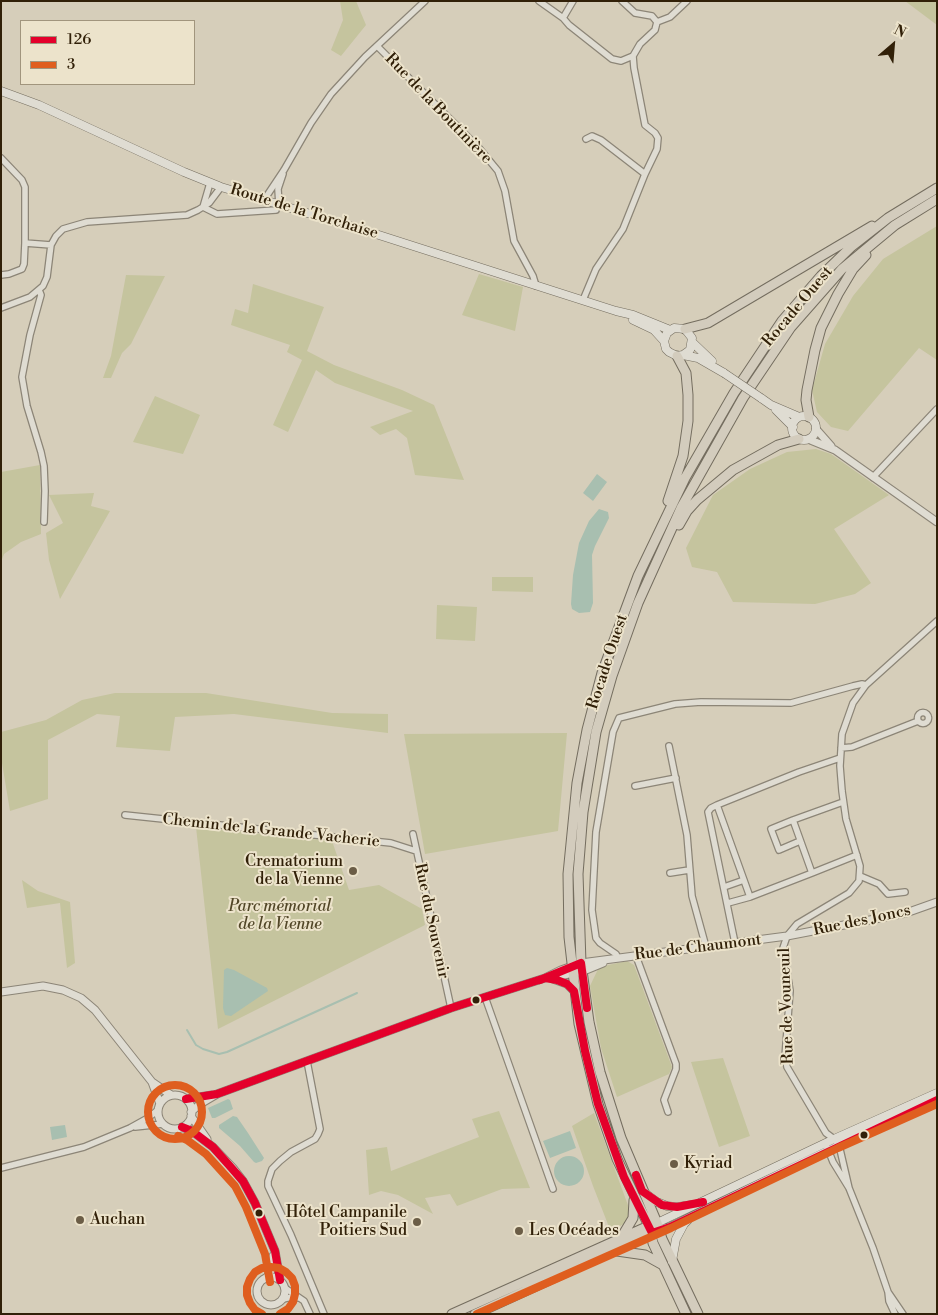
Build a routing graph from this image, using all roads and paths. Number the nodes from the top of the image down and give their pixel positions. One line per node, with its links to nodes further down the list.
1 (425, 1): 8 (street)
2 (539, 1): 6 (street)
3 (573, 1): 6 (street)
4 (622, 1): 7 (street)
5 (687, 1): 7 (street)
6 (562, 18): 9 (street)
7 (657, 22): 9 (street)
8 (377, 46): 13 (street); 27 (street, Rue de la Boutinière)
9 (633, 56): 14 (street)
10 (1, 91): 15 (main road, Route de la Torchaise)
11 (586, 139): 14 (street)
12 (1, 158): 24 (street)
13 (284, 170): 19 (street); 21 (street)
14 (645, 174): 29 (street)
15 (210, 183): 16 (main road, Route de la Torchaise); 20 (street)
16 (221, 187): 19 (main road, Route de la Torchaise); 20 (street)
17 (937, 188): 23 (main road, Rocade Ouest)
18 (937, 199): 22 (main road, Rocade Ouest)
19 (264, 200): 21 (main road, Route de la Torchaise)
20 (203, 207): 21 (street); 25 (street)
21 (277, 207): 27 (main road, Route de la Torchaise)
22 (908, 216): 40 (main road); 50 (main road, Rocade Ouest)
23 (888, 218): 32 (main road); 49 (main road, Rocade Ouest)
24 (25, 243): 25 (street); 26 (street)
25 (51, 245): 28 (street)
26 (1, 275)
27 (536, 286): 29 (main road, Route de la Torchaise)
28 (40, 290): 30 (street); 47 (street)
29 (583, 300): 31 (main road, Route de la Torchaise)
30 (1, 308)
31 (616, 311): 33 (main road, Route de la Torchaise); 34 (main road, Route de la Torchaise)
32 (685, 329): 33 (main road); 35 (main road)
33 (670, 330): 34 (main road)
34 (664, 341): 36 (main road)
35 (692, 342): 36 (main road); 37 (main road)
36 (680, 355): 37 (main road); 49 (main road)
37 (724, 372): 38 (main road, bridge)
38 (771, 405): 41 (main road); 42 (main road)
39 (937, 409): 46 (street)
40 (810, 417): 41 (main road); 43 (main road)
41 (799, 418): 42 (main road)
42 (792, 428): 44 (main road)
43 (816, 429): 44 (main road); 45 (street)
44 (804, 439): 45 (street); 50 (main road)
45 (835, 450): 46 (street)
46 (874, 478): 48 (street)
47 (44, 522)
48 (937, 522)
49 (648, 554): 83 (main road, Rocade Ouest)
50 (638, 603): 82 (main road, Rocade Ouest)
51 (937, 621): 52 (street)
52 (866, 685): 55 (street); 81 (street)
53 (918, 721): 55 (street)
54 (670, 746): 57 (street)
55 (840, 748): 56 (street)
56 (840, 758): 59 (street); 60 (street)
57 (676, 778): 58 (street); 67 (street)
58 (635, 786)
59 (843, 802): 62 (street); 66 (street)
60 (717, 805): 71 (street); 72 (street)
61 (126, 816): 65 (street, Chemin de la Grande Vacherie)
62 (793, 820): 64 (street); 64 (street)
63 (413, 834): 65 (street, Rue du Souvenir)
64 (800, 841): 69 (street)
65 (416, 851): 88 (street, Rue du Souvenir)
66 (857, 855): 69 (street); 70 (street)
67 (689, 870): 68 (street); 79 (street)
68 (670, 873)
69 (812, 873): 74 (street)
70 (860, 876): 73 (street); 77 (street, Rue de Vouneuil)
71 (744, 880): 72 (street); 74 (street)
72 (724, 887): 76 (street)
73 (905, 892)
74 (750, 896): 76 (street)
75 (937, 902): 77 (street, Rue des Joncs)
76 (728, 903): 78 (street)
77 (787, 936): 78 (street, Rue de Chaumont); 102 (street, Rue de Vouneuil)
78 (735, 943): 79 (street, Rue de Chaumont)
79 (706, 947): 80 (street, Rue de Chaumont)
80 (636, 956): 81 (street, Rue de Chaumont); 97 (street)
81 (618, 958): 82 (street, Rue de Chaumont)
82 (582, 967): 83 (street, Rue de Chaumont); 109 (main road, Rocade Ouest)
83 (572, 970): 84 (street, Rue de Chaumont); 85 (main road, Rocade Ouest)
84 (546, 978): 85 (street); 87 (street, Rue de Chaumont)
85 (574, 991): 109 (main road, Rocade Ouest)
86 (1, 992): 90 (street)
87 (485, 998): 88 (street, Rue de Chaumont); 108 (street)
88 (451, 1008): 89 (street, Rue de Chaumont)
89 (308, 1061): 92 (street, Rue de Chaumont); 128 (street)
90 (152, 1082): 93 (street); 96 (street)
91 (937, 1093): 103 (main road)
92 (218, 1094): 94 (street, Rue de Chaumont); 98 (street, Rue de Chaumont)
93 (171, 1095): 94 (street); 96 (street)
94 (186, 1099): 98 (street)
95 (937, 1100): 103 (main road)
96 (159, 1107): 99 (street); 101 (street)
97 (668, 1112)
98 (191, 1114): 100 (street); 104 (street)
99 (163, 1124): 100 (street); 101 (street)
100 (182, 1127): 104 (street)
101 (130, 1128): 106 (street)
102 (826, 1133): 103 (street, Rue de Vouneuil); 105 (street)
103 (837, 1142): 105 (main road); 107 (street)
104 (213, 1147): 114 (street)
105 (827, 1147): 107 (street); 110 (main road); 111 (main road)
106 (1, 1168)
107 (849, 1188): 121 (street)
108 (553, 1189)
109 (638, 1192): 110 (main road); 112 (main road, Rocade Ouest); 113 (main road)
110 (701, 1203): 112 (main road)
111 (693, 1215): 112 (main road); 116 (main road)
112 (654, 1228): 113 (main road); 115 (main road); 116 (main road); 117 (main road)
113 (620, 1239): 129 (main road)
114 (272, 1244): 118 (street); 119 (street)
115 (614, 1251): 117 (main road); 130 (main road)
116 (672, 1261): 132 (main road)
117 (663, 1265): 131 (main road)
118 (267, 1278): 119 (street); 124 (street)
119 (280, 1280): 120 (street)
120 (286, 1288): 122 (street); 123 (street)
121 (888, 1292): 133 (street); 134 (street)
122 (301, 1299): 123 (street); 127 (street)
123 (281, 1302): 124 (street); 126 (street)
124 (266, 1305): 125 (street)
125 (270, 1314)
126 (277, 1314)
127 (310, 1314)
128 (324, 1314)
129 (452, 1314)
130 (475, 1314)
131 (686, 1314)
132 (698, 1314)
133 (895, 1314)
134 (903, 1314)

